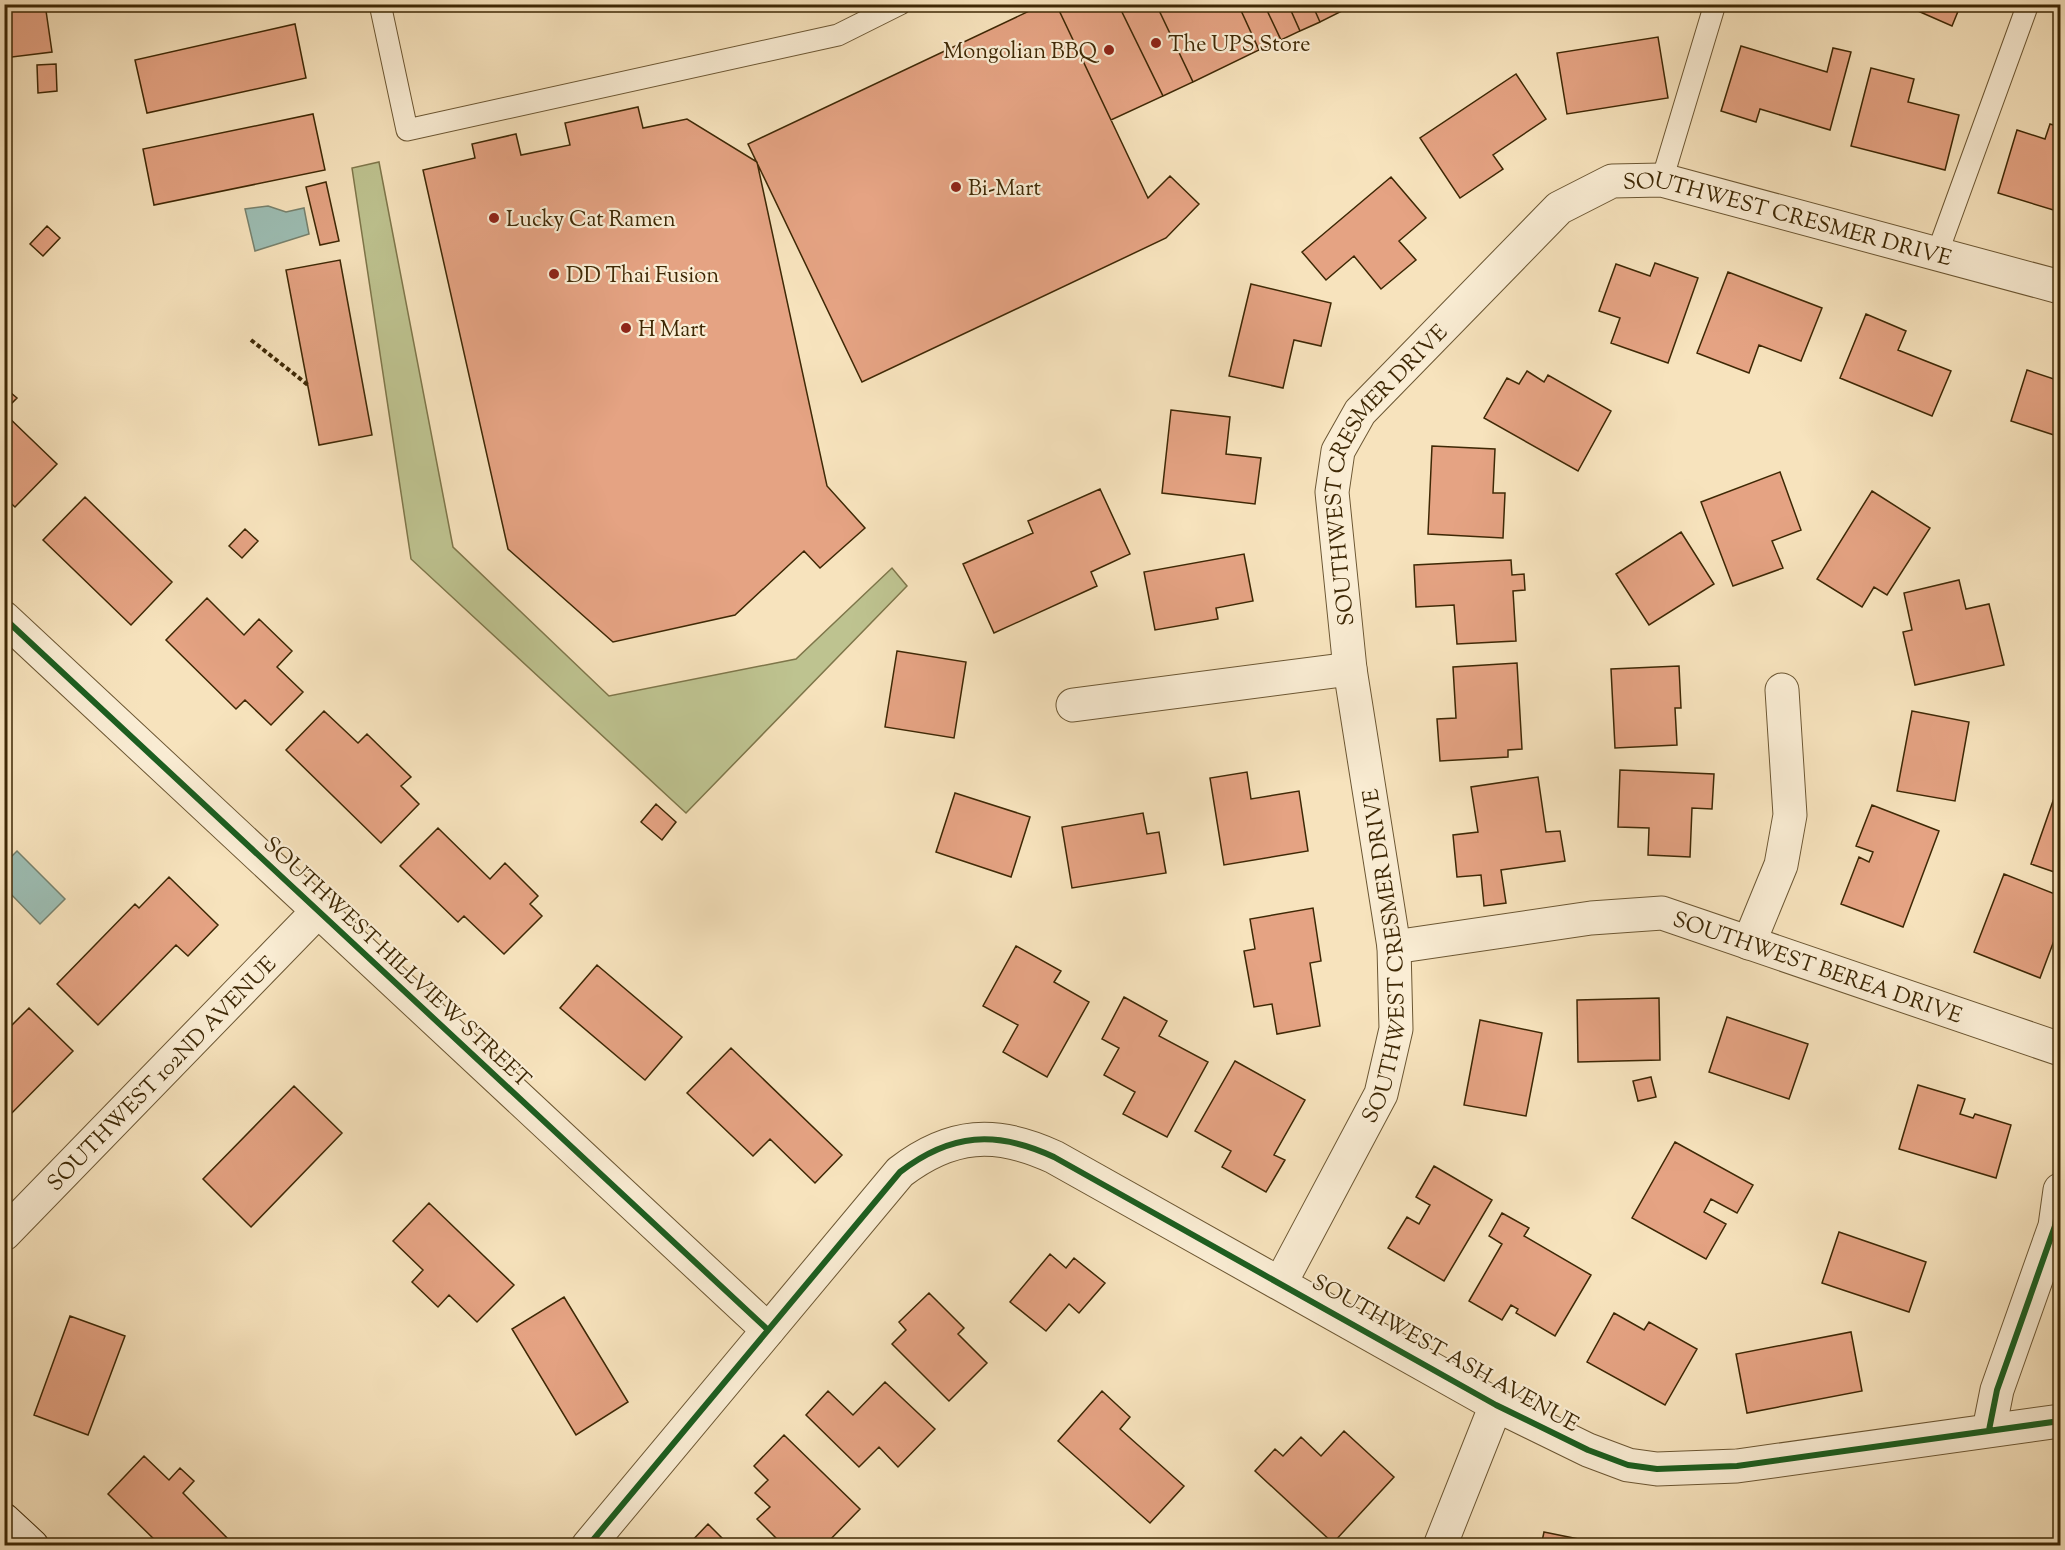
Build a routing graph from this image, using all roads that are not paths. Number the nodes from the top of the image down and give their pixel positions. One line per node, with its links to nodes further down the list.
1 (380, 4): 2 (lane)
2 (900, 4)
3 (1715, 4): 5 (lane)
4 (2028, 4): 6 (lane)
5 (1662, 180): 6 (street, SOUTHWEST CRESMER DRIVE); 9 (street, SOUTHWEST CRESMER DRIVE)
6 (1938, 254): 7 (street, SOUTHWEST CRESMER DRIVE)
7 (2061, 287)
8 (4, 618): 12 (street, SOUTHWEST HILLVIEW STREET)
9 (1350, 669): 11 (street); 14 (street, SOUTHWEST CRESMER DRIVE)
10 (1782, 690): 13 (street)
11 (1073, 705)
12 (318, 911): 17 (street, SOUTHWEST 102ND AVENUE); 19 (street, SOUTHWEST HILLVIEW STREET)
13 (1749, 943): 14 (street, SOUTHWEST BEREA DRIVE); 15 (street, SOUTHWEST BEREA DRIVE)
14 (1394, 946): 18 (street, SOUTHWEST CRESMER DRIVE)
15 (2061, 1049)
16 (2061, 1190): 22 (street)
17 (4, 1234)
18 (1281, 1282): 19 (street, SOUTHWEST ASH AVENUE); 20 (street, SOUTHWEST ASH AVENUE)
19 (768, 1330): 25 (street, SOUTHWEST ASH AVENUE)
20 (1496, 1405): 22 (street, SOUTHWEST ASH AVENUE); 26 (street)
21 (2061, 1421): 22 (street, SOUTHWEST ASH AVENUE)
22 (1989, 1430)
23 (4, 1520): 24 (street)
24 (32, 1545)
25 (588, 1545)
26 (1440, 1545)

